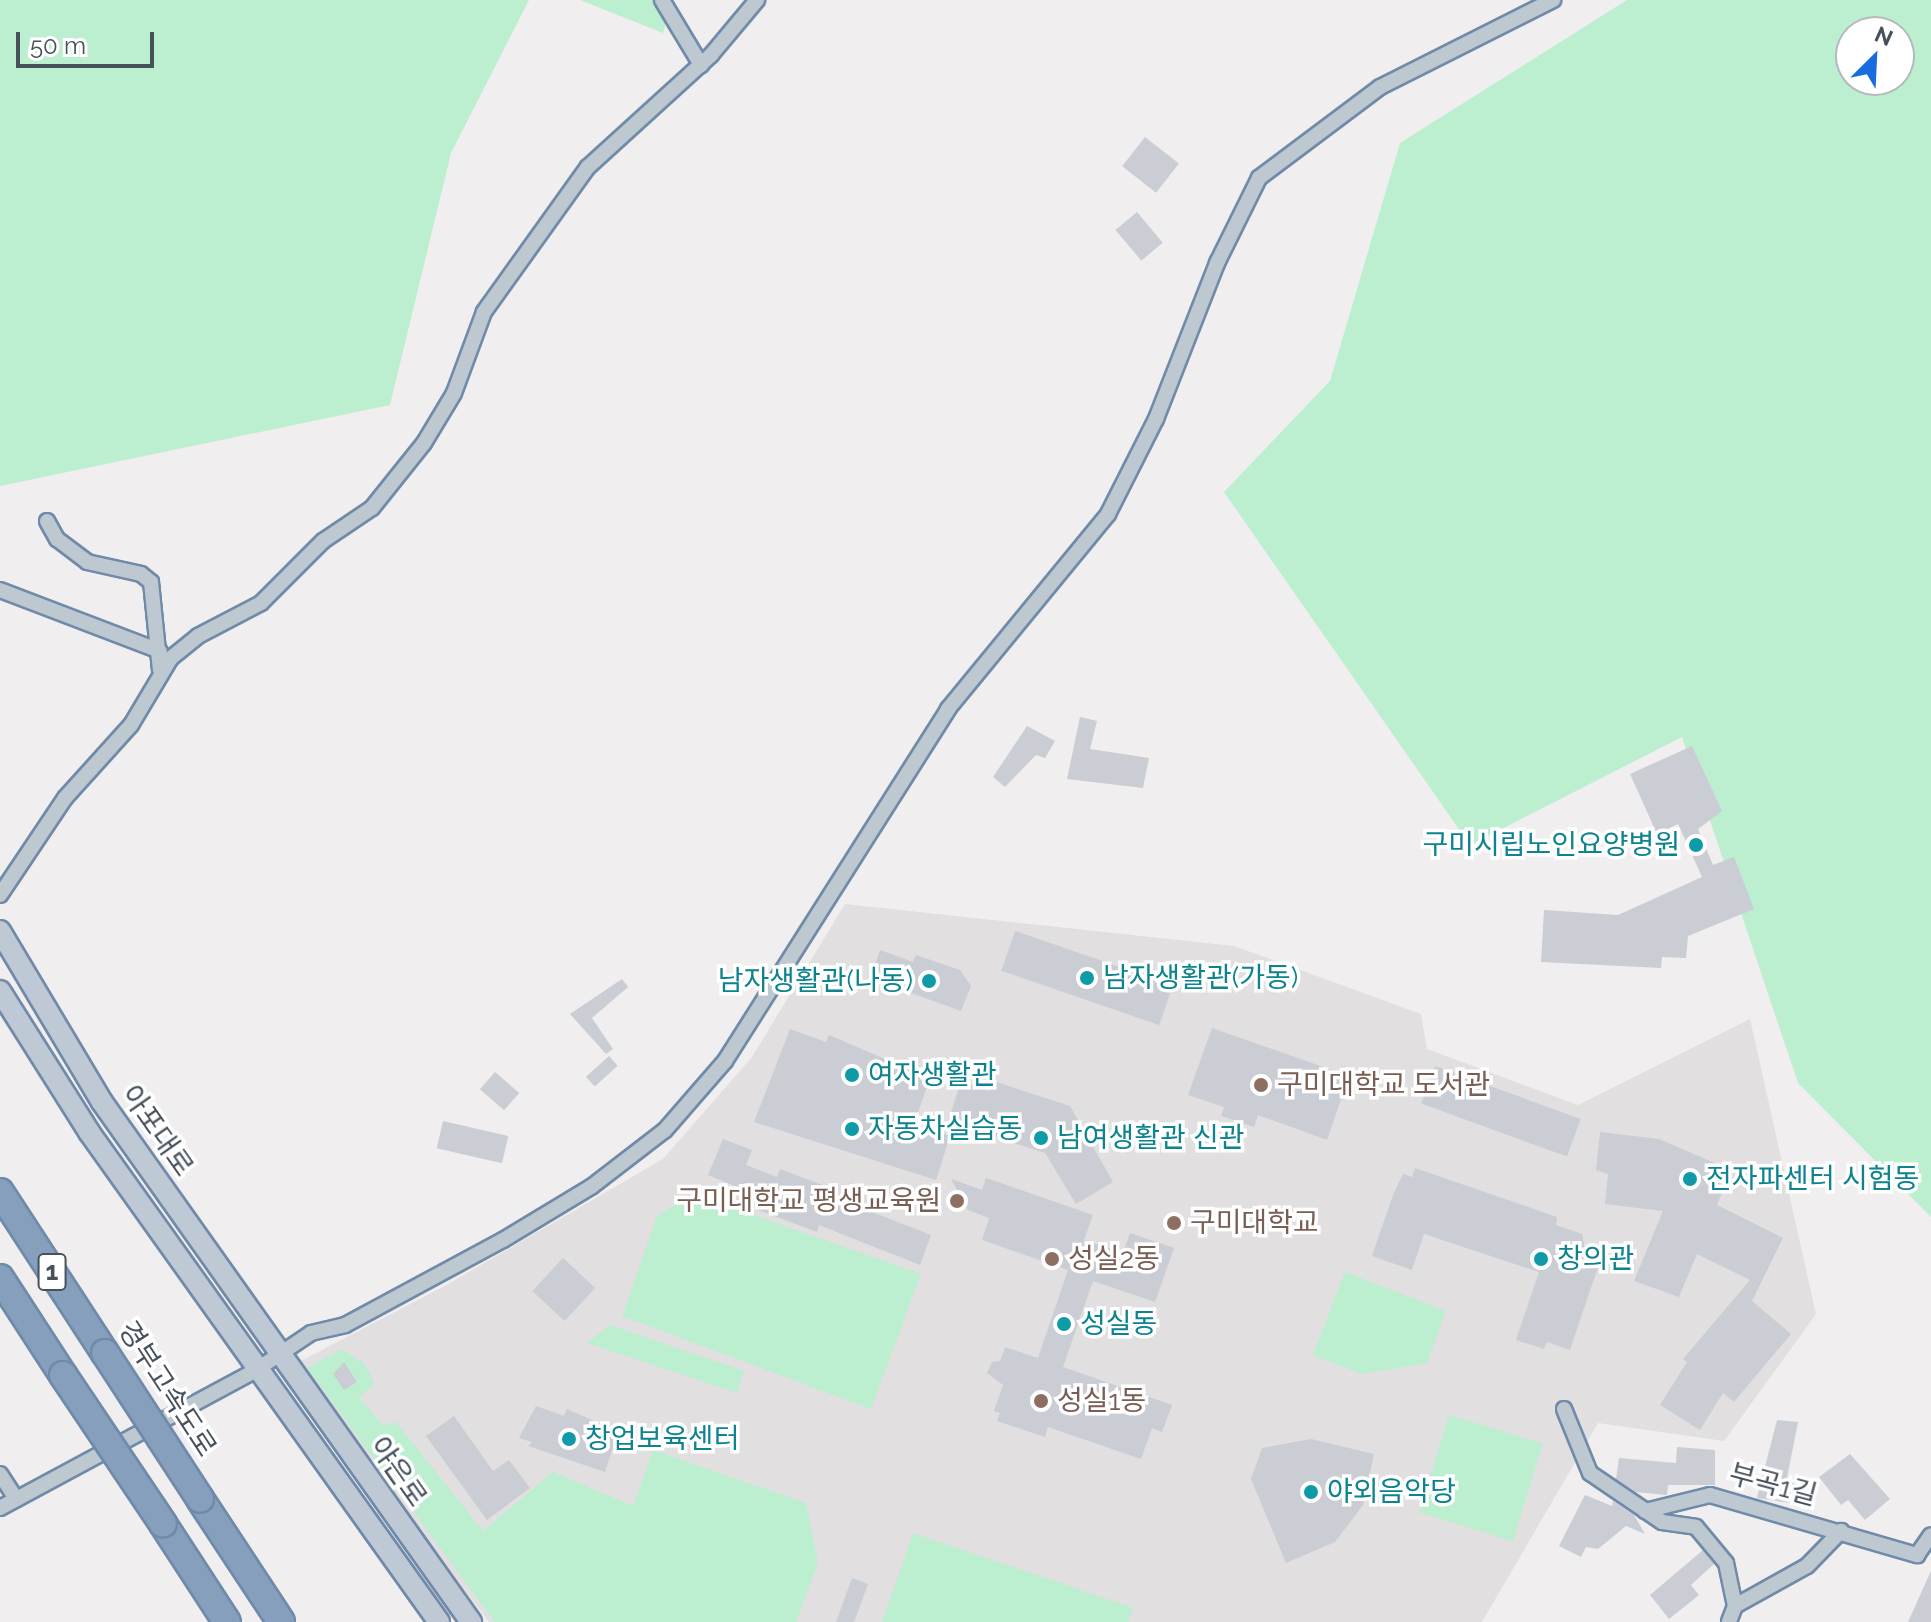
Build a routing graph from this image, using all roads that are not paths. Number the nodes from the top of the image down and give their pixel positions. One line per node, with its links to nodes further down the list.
1 (662, 0): 4 (street)
2 (1553, 0): 14 (street)
3 (754, 1): 4 (street)
4 (701, 65): 8 (street)
5 (47, 521): 7 (street)
6 (0, 590): 7 (street)
7 (160, 651): 8 (street)
8 (160, 670): 9 (street)
9 (0, 895)
10 (0, 931): 14 (main road, 아포대로)
11 (0, 991): 15 (main road, 아포대로)
12 (0, 1192): 25 (highway, 경부고속도로 / 1, bridge)
13 (0, 1278): 24 (highway, 1, bridge)
14 (280, 1354): 15 (street); 27 (main road, 야은로)
15 (256, 1370): 18 (street); 26 (main road, 야은로)
16 (1564, 1409): 20 (street)
17 (0, 1474): 18 (street)
18 (16, 1499): 19 (street)
19 (0, 1508)
20 (1645, 1511): 21 (street, 부곡1길); 23 (street)
21 (1841, 1531): 22 (street, 부곡1길); 23 (street, 부곡1길)
22 (1931, 1535)
23 (1735, 1606): 28 (street)
24 (227, 1622)
25 (281, 1622)
26 (439, 1622)
27 (471, 1622)
28 (1729, 1622)

